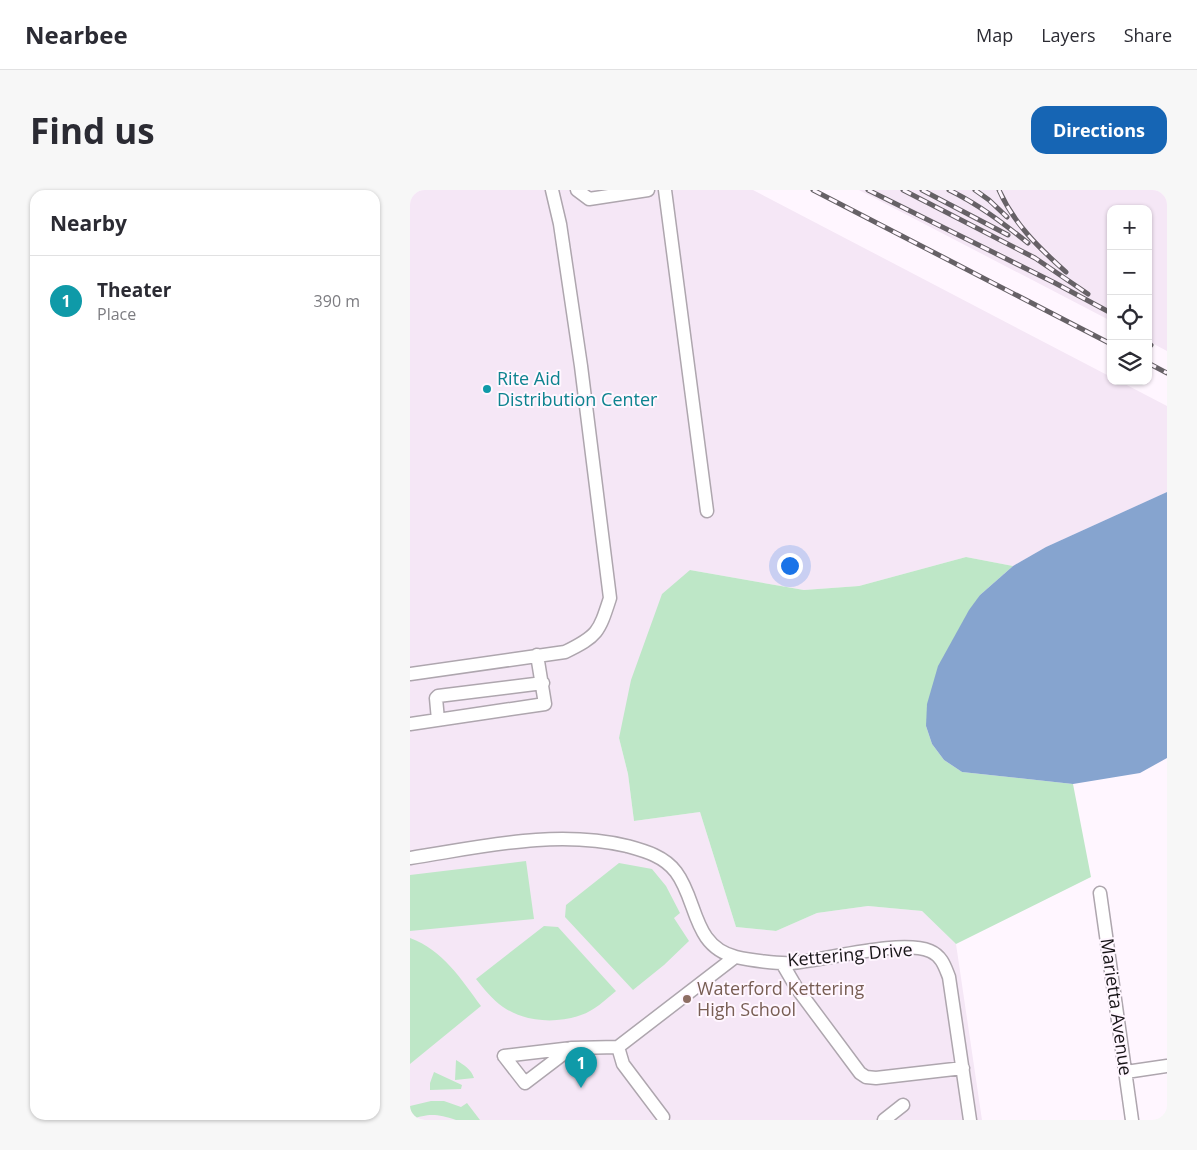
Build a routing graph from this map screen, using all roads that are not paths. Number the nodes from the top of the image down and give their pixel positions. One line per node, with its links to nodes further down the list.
1 (552, 190): 6 (street)
2 (578, 190): 3 (street)
3 (648, 190)
4 (665, 190): 5 (street)
5 (707, 511)
6 (537, 655): 7 (street); 8 (street)
7 (410, 674)
8 (543, 683): 9 (street); 9 (street)
9 (438, 720): 10 (street)
10 (410, 724)
11 (410, 858): 13 (street, Kettering Drive)
12 (1100, 893): 19 (street, Marietta Avenue)
13 (735, 957): 14 (street, Kettering Drive); 15 (street)
14 (782, 963): 18 (street); 18 (street, Kettering Drive)
15 (618, 1047): 16 (street); 21 (street)
16 (572, 1048): 16 (street)
17 (1167, 1066): 19 (street)
18 (963, 1068): 23 (street, Kettering Drive)
19 (1126, 1072): 24 (street, Marietta Avenue)
20 (903, 1105): 22 (street)
21 (663, 1117)
22 (884, 1120)
23 (970, 1120)
24 (1132, 1120)

